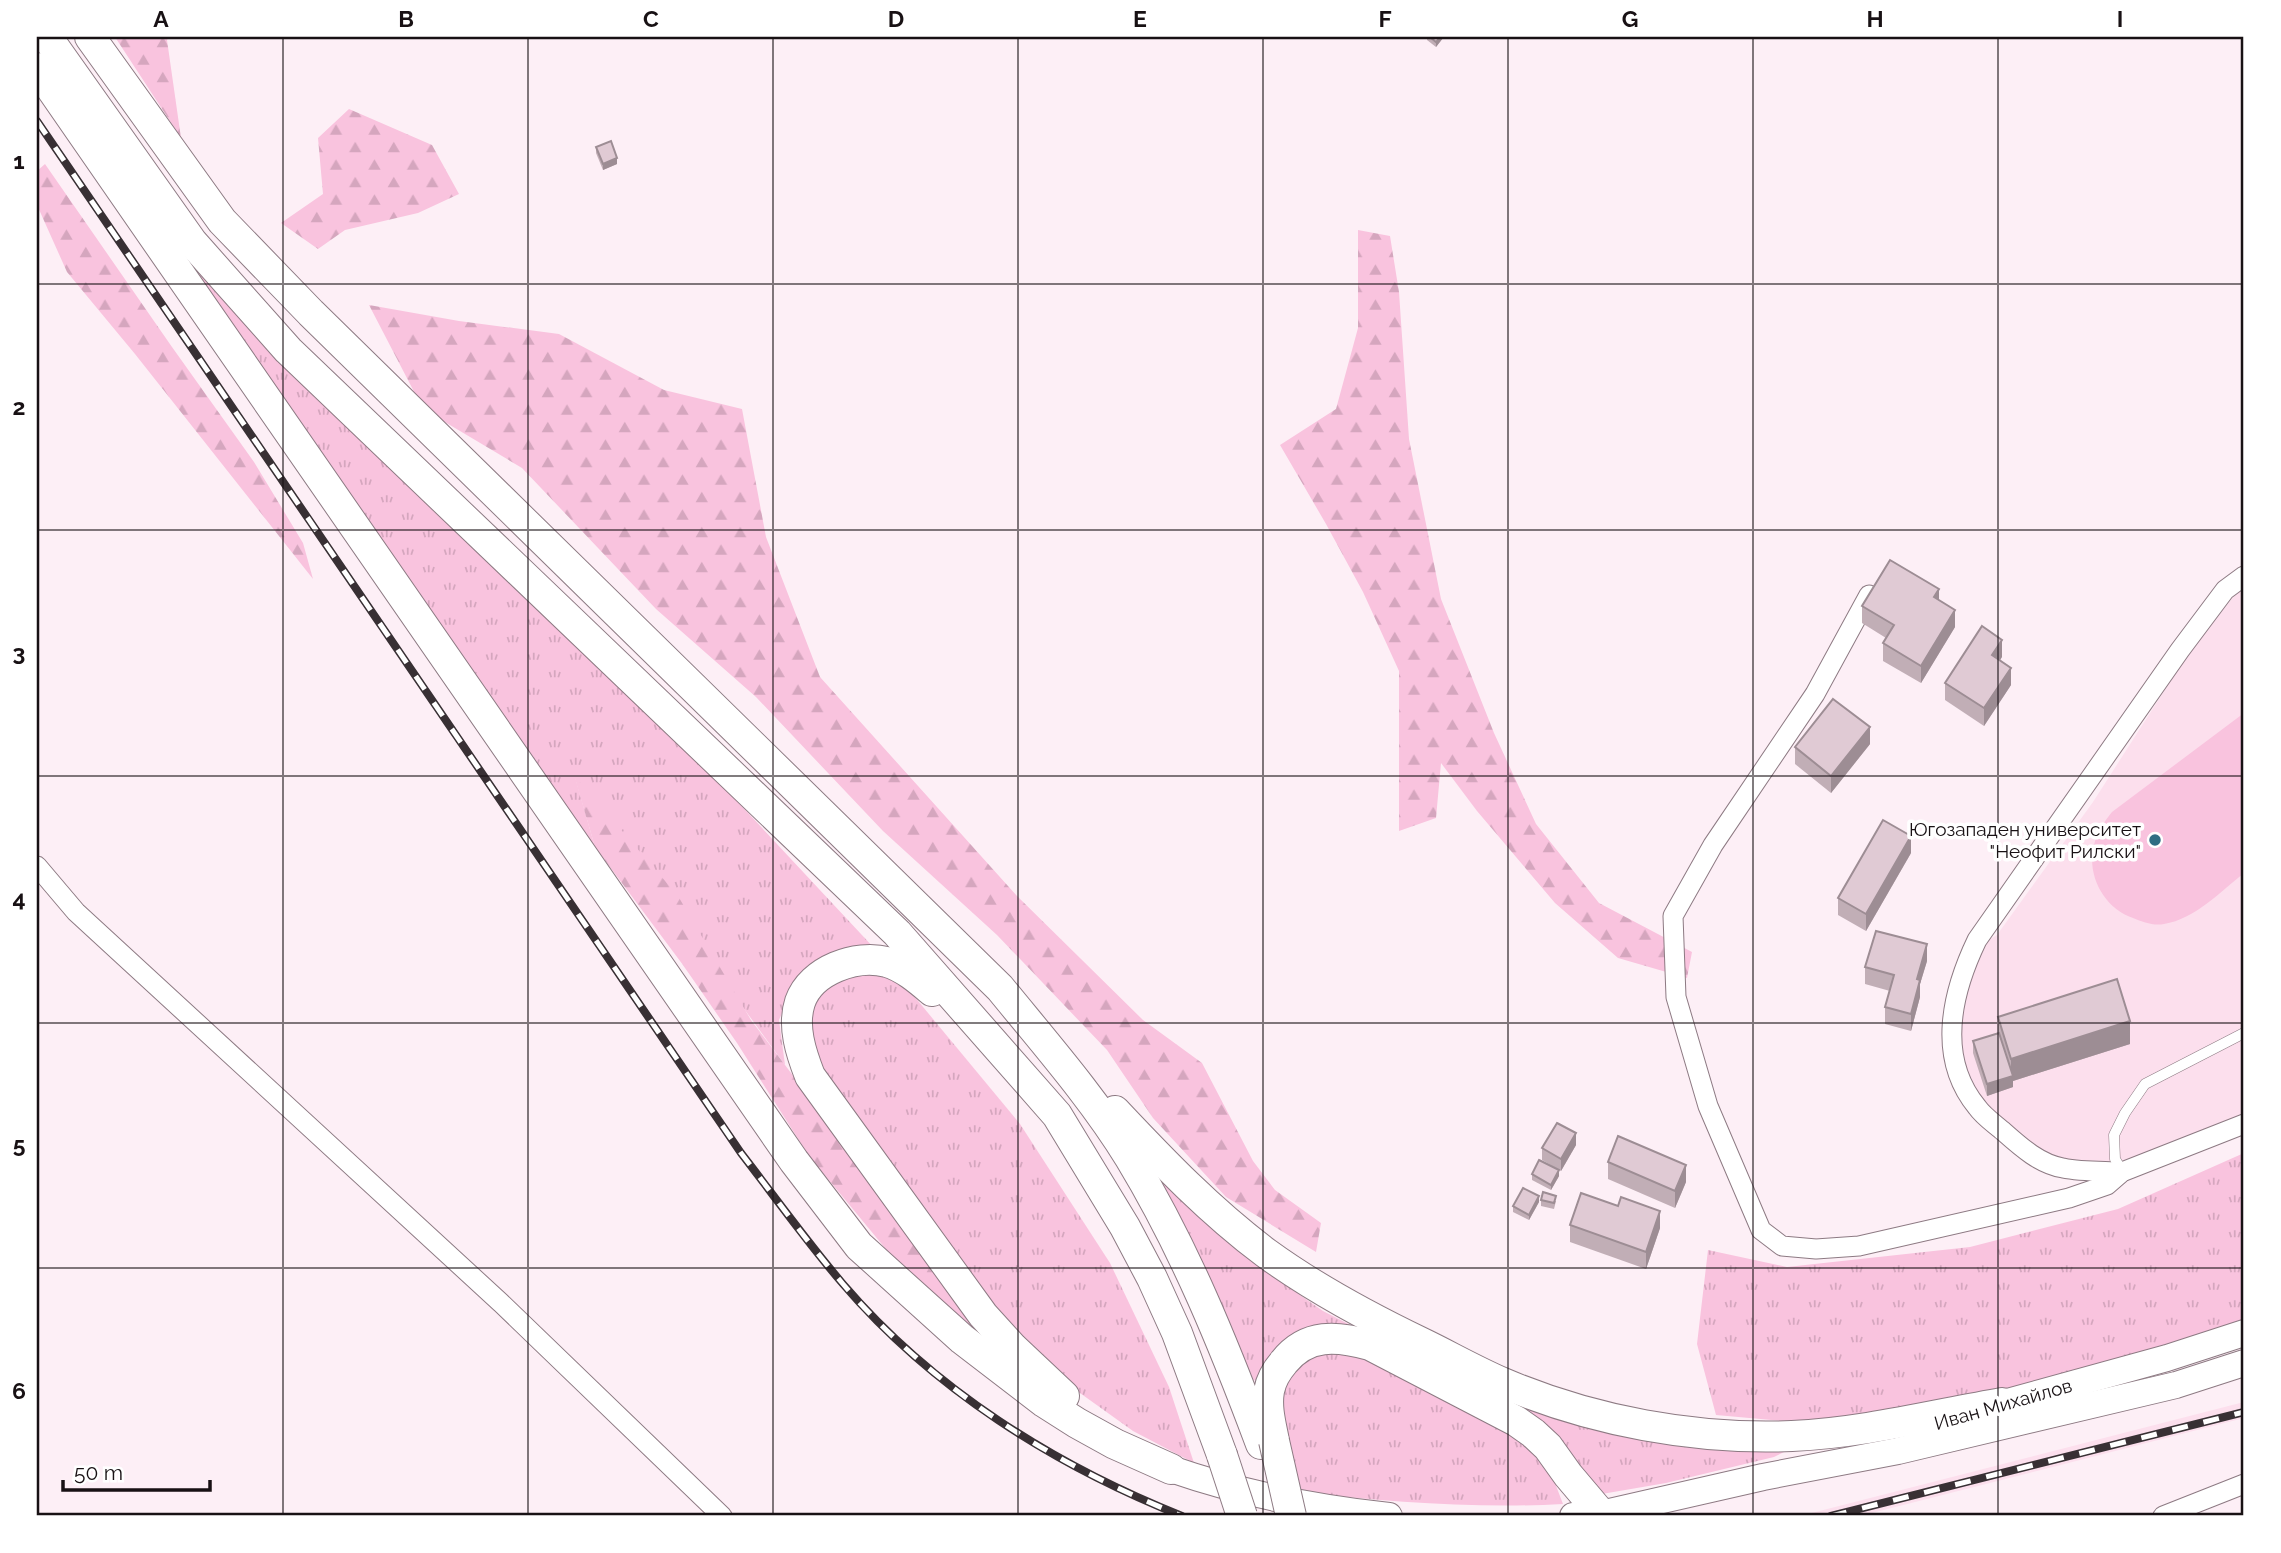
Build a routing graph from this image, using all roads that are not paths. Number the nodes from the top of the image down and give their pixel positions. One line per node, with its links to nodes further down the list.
1 (47, 37): 9 (main road)
2 (90, 37): 7 (main road)
3 (37, 68): 17 (main road)
4 (2244, 576): 11 (street)
5 (1869, 595): 11 (street)
6 (37, 866): 21 (street)
7 (1000, 988): 14 (main road); 15 (main road)
8 (2244, 1033): 11 (lane)
9 (1057, 1115): 16 (main road); 17 (main road)
10 (2244, 1124): 11 (street)
11 (2122, 1172)
12 (2244, 1332): 14 (main road, Иван Михайлов)
13 (2244, 1363): 18 (main road, Иван Михайлов)
14 (2002, 1403): 18 (main road, Иван Михайлов)
15 (1267, 1443): 20 (main road); 24 (main road); 25 (main road, bridge)
16 (1222, 1455): 22 (main road, bridge); 23 (main road, bridge)
17 (1171, 1469): 26 (main road)
18 (1763, 1477): 20 (main road, Иван Михайлов)
19 (2244, 1484): 27 (street)
20 (1587, 1515)
21 (722, 1516)
22 (1235, 1516)
23 (1242, 1516)
24 (1284, 1516)
25 (1291, 1516)
26 (1389, 1516)
27 (2163, 1516)

